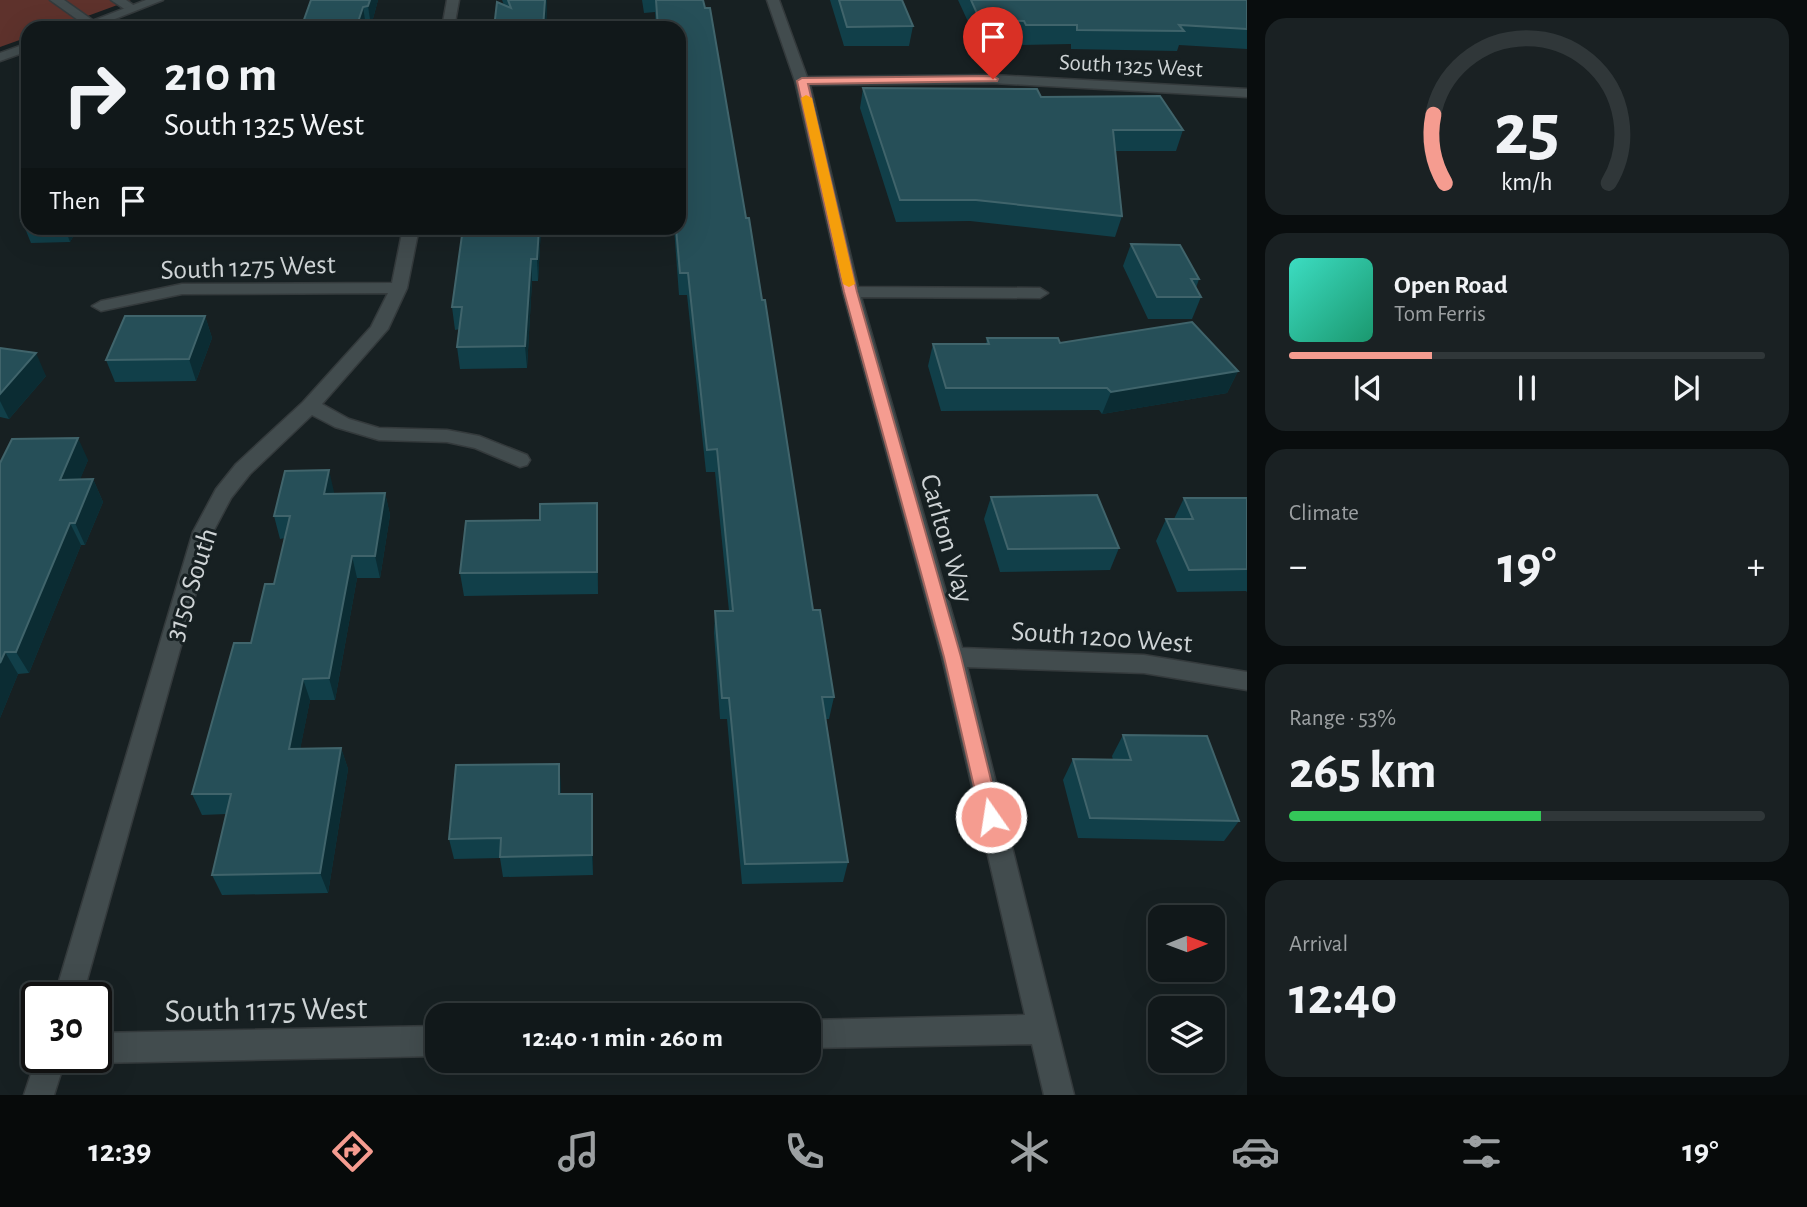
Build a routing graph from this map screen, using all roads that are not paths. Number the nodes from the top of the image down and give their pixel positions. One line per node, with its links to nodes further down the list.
1 (56, 0): 7 (street)
2 (117, 0): 6 (street)
3 (157, 0): 6 (street)
4 (453, 0): 9 (street)
5 (773, 0): 12 (street, Carlton Way)
6 (133, 9): 8 (street)
7 (80, 21)
8 (100, 21)
9 (449, 21)
10 (21, 50): 11 (street)
11 (0, 57)
12 (802, 81): 13 (street, South 1325 West); 16 (street, Carlton Way)
13 (1247, 93)
14 (410, 235): 15 (street, 3150 South)
15 (399, 288): 18 (street, South 1275 West); 19 (street, 3150 South)
16 (851, 292): 17 (street); 21 (street, Carlton Way)
17 (1040, 293)
18 (101, 306)
19 (310, 406): 20 (street); 23 (street, 3150 South)
20 (520, 460)
21 (953, 657): 22 (street, South 1200 West); 24 (street, Carlton Way)
22 (1247, 681)
23 (73, 982)
24 (1042, 1029): 25 (street); 30 (street, Carlton Way)
25 (821, 1034)
26 (425, 1041): 27 (street, South 1175 West)
27 (112, 1048)
28 (46, 1073): 29 (street)
29 (39, 1095)
30 (1059, 1095)

